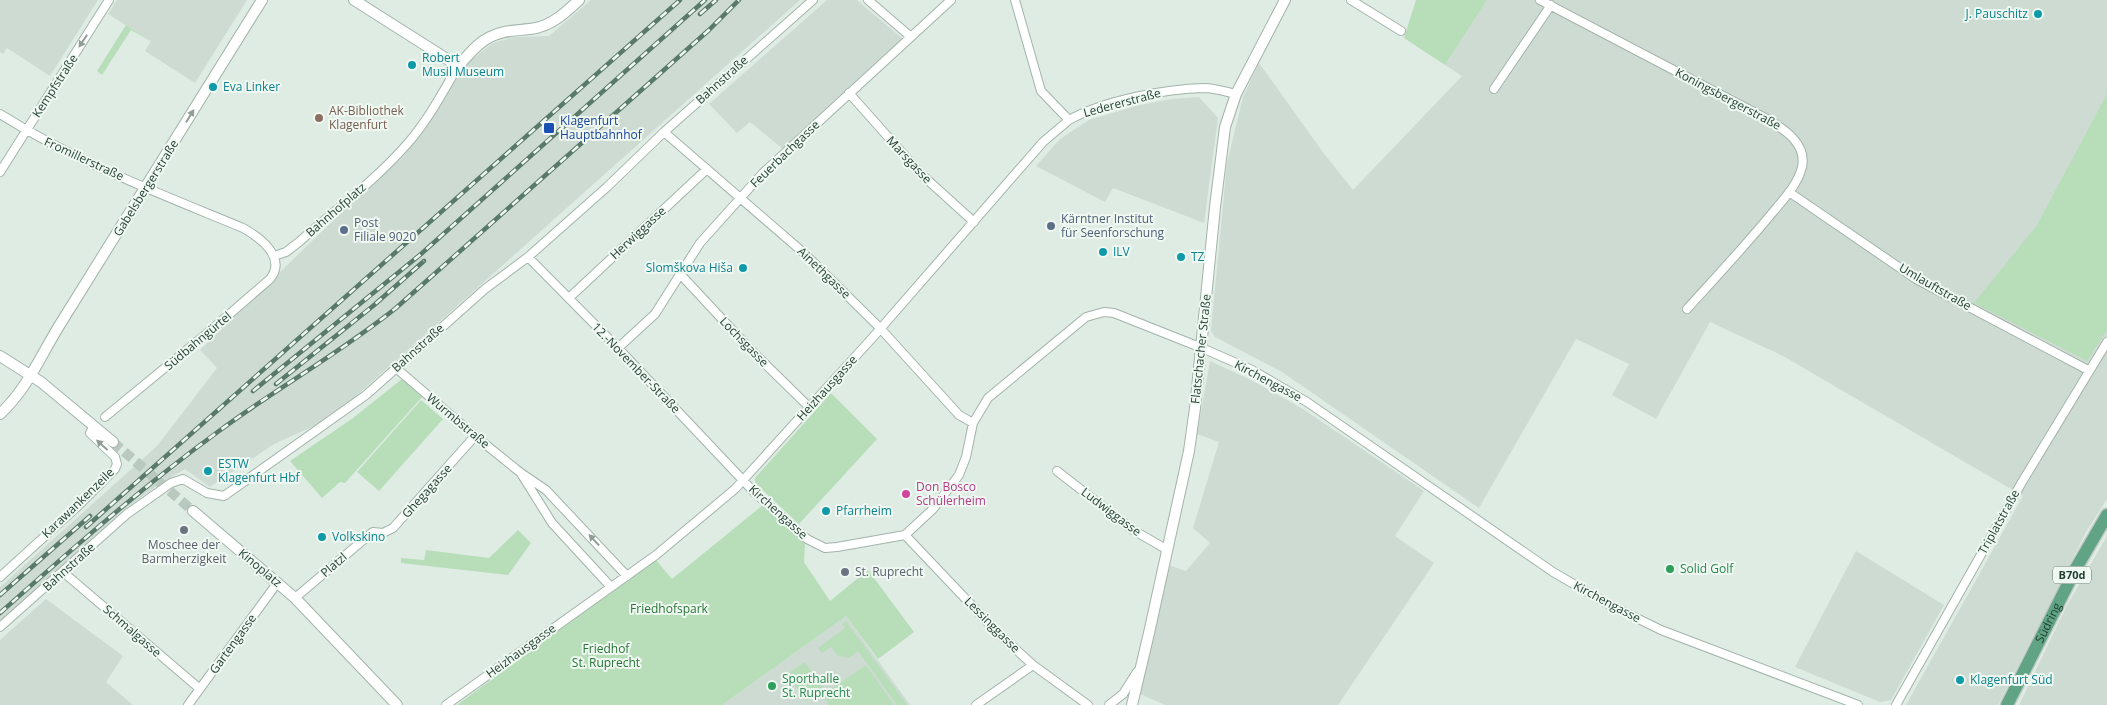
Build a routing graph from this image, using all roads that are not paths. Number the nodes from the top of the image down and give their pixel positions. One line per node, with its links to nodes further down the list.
1 (110, 0): 21 (street, Kempfstraße, one-way to 21)
2 (262, 0): 25 (street, Gabelsbergerstraße, one-way to 2)
3 (354, 0): 15 (street)
4 (578, 0): 15 (street)
5 (813, 0): 22 (street, Bahnstraße)
6 (868, 0): 14 (street)
7 (951, 0): 14 (street, Feuerbachgasse)
8 (1015, 0): 20 (street)
9 (1286, 0): 18 (street, Flatschacher Straße)
10 (1351, 0): 13 (street)
11 (1540, 0): 12 (street, Koningsbergerstraße)
12 (1551, 5): 16 (street); 26 (street, Koningsbergerstraße)
13 (1401, 31)
14 (911, 38): 17 (street, Feuerbachgasse)
15 (458, 66): 29 (street, Bahnhofplatz)
16 (1494, 89)
17 (849, 93): 27 (street, Feuerbachgasse); 28 (street, Marsgasse)
18 (1236, 94): 20 (street, Ledererstraße); 37 (street, Flatschacher Straße)
19 (0, 114): 21 (street, Fromillerstraße)
20 (1069, 120): 28 (street, Heizhausgasse)
21 (26, 131): 24 (street, Kempfstraße); 25 (street, Fromillerstraße)
22 (664, 132): 23 (street, Ainethgasse); 30 (street, Bahnstraße)
23 (707, 169): 27 (street, Ainethgasse); 32 (street, Herwiggasse)
24 (0, 172)
25 (146, 188): 29 (street, Fromillerstraße); 41 (street, Gabelsbergerstraße)
26 (1789, 192): 33 (street, Koningsbergerstraße); 40 (street, Umlauftstraße)
27 (742, 198): 31 (street, Feuerbachgasse); 34 (street, Ainethgasse)
28 (974, 222): 34 (street, Heizhausgasse)
29 (274, 256): 44 (street, Südbahngürtel)
30 (528, 257): 32 (street, 12.-November-Straße); 39 (street, Bahnstraße)
31 (681, 275): 36 (street, Feuerbachgasse); 42 (street, Lochsgasse)
32 (569, 298): 36 (street, 12.-November-Straße)
33 (1687, 309)
34 (880, 328): 42 (street, Heizhausgasse); 45 (street, Ainethgasse)
35 (2107, 342): 40 (street, Triplatstraße)
36 (618, 348): 51 (street, 12.-November-Straße)
37 (1202, 348): 45 (street, Kirchengasse); 56 (street, Flatschacher Straße); 74 (street, Kirchengasse)
38 (0, 356): 41 (street)
39 (396, 368): 47 (street, Wurmbstraße); 57 (street, Bahnstraße)
40 (2088, 370): 75 (street, Triplatstraße)
41 (31, 376): 43 (street, Gabelsbergerstraße); 46 (street)
42 (809, 408): 51 (street, Heizhausgasse)
43 (0, 414)
44 (105, 417)
45 (973, 423): 55 (street, Kirchengasse)
46 (94, 426): 48 (street); 59 (street, Karawankenzeile, one-way to 46)
47 (475, 436): 50 (street, Wurmbstraße); 54 (street, Ghegagasse)
48 (113, 442)
49 (1057, 471): 56 (street, Ludwiggasse)
50 (521, 473): 58 (street, Wurmbstraße, one-way to 50); 61 (street, Wurmbstraße)
51 (743, 480): 55 (street, Kirchengasse); 58 (street, Heizhausgasse)
52 (193, 511): 60 (street, Kinoplatz)
53 (2107, 516): 76 (main road, Südring / B70d)
54 (373, 532): 62 (street, Platzl)
55 (904, 535): 64 (street, Lessinggasse)
56 (1166, 549): 65 (street, Flatschacher Straße)
57 (63, 572): 63 (street, Bahnstraße); 66 (street, Schmalgasse)
58 (627, 576): 61 (street, Heizhausgasse)
59 (0, 577)
60 (278, 582): 62 (street, Kinoplatz); 66 (street, Gartengasse)
61 (611, 587): 69 (street, Heizhausgasse)
62 (295, 598): 68 (street, Kinoplatz)
63 (0, 628)
64 (1033, 666): 70 (street); 71 (street, Lessinggasse)
65 (1140, 668): 72 (street); 73 (street, Flatschacher Straße)
66 (200, 690): 67 (street, Gartengasse)
67 (188, 705)
68 (397, 705)
69 (446, 705)
70 (976, 705)
71 (1088, 705)
72 (1109, 705)
73 (1132, 705)
74 (1858, 705)
75 (1896, 705)
76 (2008, 705)

